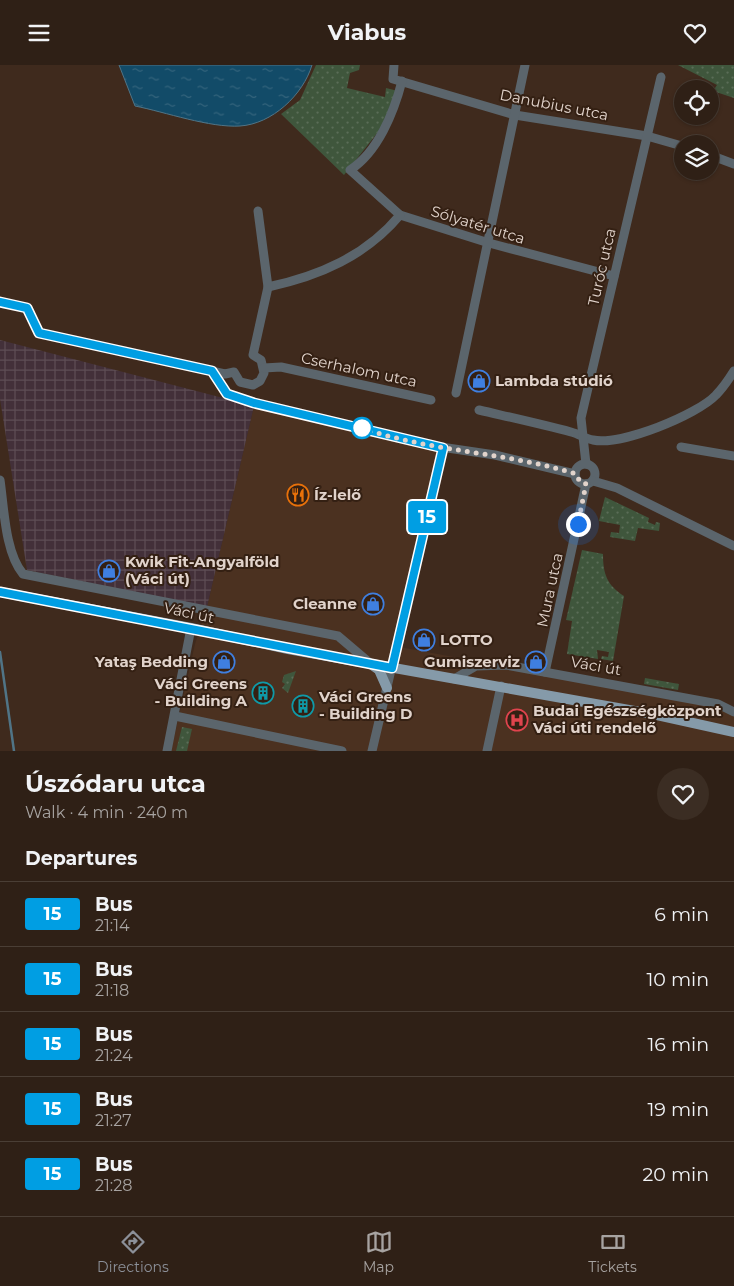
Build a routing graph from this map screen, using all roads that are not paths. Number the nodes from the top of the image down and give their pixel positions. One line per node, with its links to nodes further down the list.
1 (394, 65): 4 (street)
2 (525, 65): 5 (street)
3 (661, 77): 6 (street, Turóc utca)
4 (398, 80): 5 (street, Danubius utca); 11 (street, Sólyatér utca)
5 (516, 115): 6 (street, Danubius utca); 12 (street)
6 (648, 136): 7 (street, Danubius utca); 13 (street, Turóc utca)
7 (674, 144)
8 (719, 158): 9 (street)
9 (734, 164)
10 (258, 211): 14 (street)
11 (400, 215): 12 (street, Sólyatér utca); 14 (street)
12 (489, 243): 13 (street, Sólyatér utca); 19 (street)
13 (614, 276): 22 (street, Turóc utca)
14 (268, 287): 16 (street)
15 (0, 302): 17 (street)
16 (264, 368): 17 (street); 20 (street, Cserhalom utca)
17 (212, 371): 24 (street)
18 (734, 371): 22 (street)
19 (456, 393)
20 (431, 400)
21 (479, 410): 22 (street)
22 (582, 435): 26 (street, Turóc utca)
23 (681, 447): 25 (street)
24 (443, 448): 26 (street); 33 (street)
25 (734, 456)
26 (580, 468): 28 (street); 28 (street)
27 (0, 480): 32 (street, Váci út)
28 (591, 480): 29 (street); 34 (street, Mura utca)
29 (734, 546)
30 (2, 593): 31 (main road, Váci út)
31 (191, 628): 32 (main road, Váci út); 39 (street)
32 (371, 664): 33 (main road, Váci út); 37 (main road)
33 (392, 668): 35 (main road, Váci út); 37 (street)
34 (545, 673): 35 (street, Váci út); 38 (street, Váci út)
35 (454, 679): 36 (main road, Váci út)
36 (501, 686): 40 (main road, Váci út); 44 (street)
37 (387, 688): 43 (street)
38 (734, 712)
39 (175, 716): 41 (street); 42 (street)
40 (734, 732)
41 (168, 751)
42 (342, 751)
43 (372, 751)
44 (487, 751)

